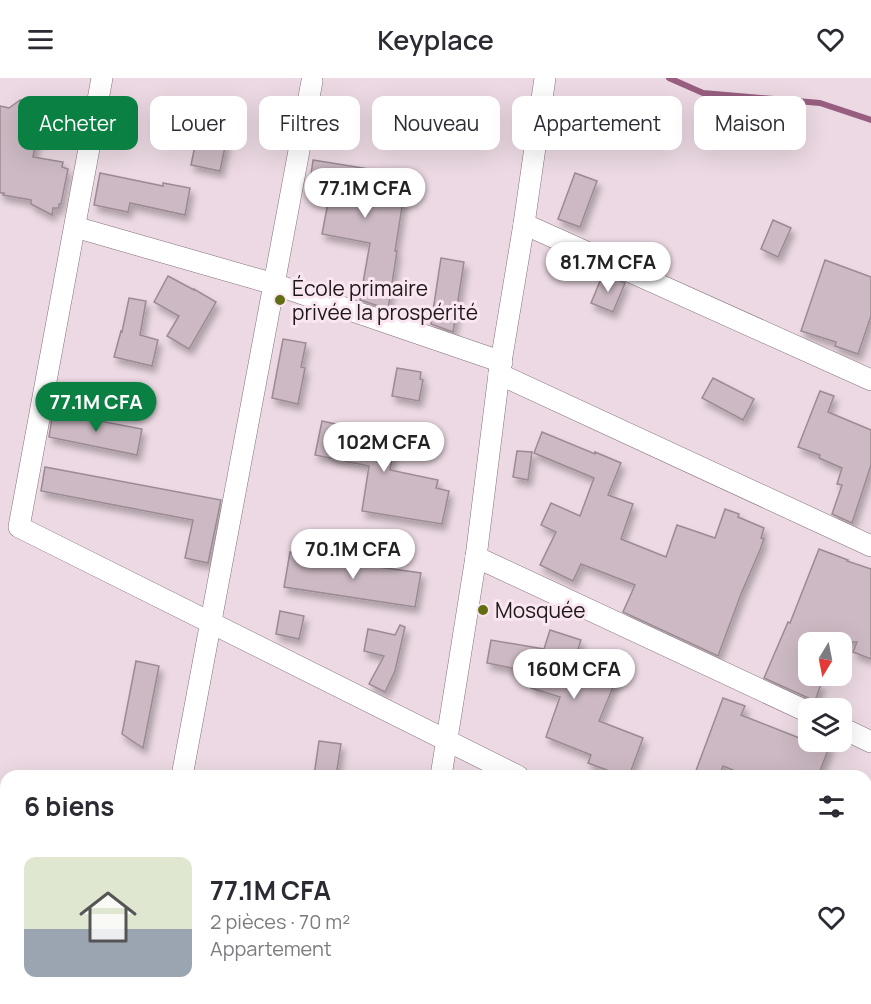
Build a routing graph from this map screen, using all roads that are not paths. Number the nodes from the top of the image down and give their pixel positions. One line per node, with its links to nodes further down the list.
1 (102, 78): 5 (street)
2 (545, 78): 4 (street)
3 (312, 81): 6 (street)
4 (524, 224): 7 (street); 8 (street)
5 (75, 226): 6 (street); 11 (street)
6 (274, 284): 7 (street); 11 (street)
7 (500, 368): 9 (street); 10 (street)
8 (871, 380)
9 (871, 546)
10 (476, 557): 12 (street); 14 (street)
11 (211, 622): 14 (street); 16 (street)
12 (798, 707)
13 (852, 733): 15 (street)
14 (446, 740): 17 (street); 18 (street)
15 (871, 742)
16 (183, 770)
17 (442, 770)
18 (506, 770)

